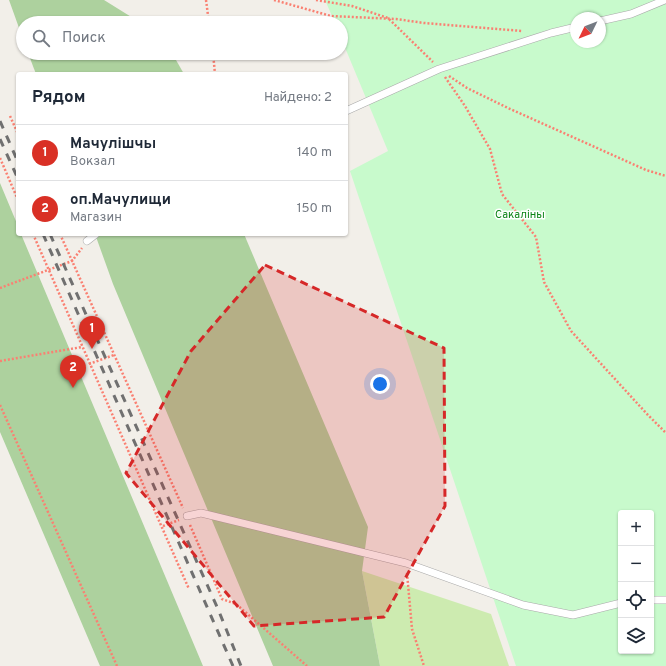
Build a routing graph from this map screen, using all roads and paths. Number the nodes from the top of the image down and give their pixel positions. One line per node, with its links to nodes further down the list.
1 (206, 0): 5 (path)
2 (274, 0): 6 (path)
3 (316, 0): 8 (path)
4 (665, 0): 9 (lane)
5 (208, 16)
6 (330, 16)
7 (348, 17): 8 (path)
8 (388, 18): 11 (path); 13 (path)
9 (606, 20)
10 (570, 28): 13 (lane)
11 (527, 31)
12 (213, 60): 14 (path)
13 (439, 69): 15 (lane); 19 (path); 33 (path)
14 (215, 72)
15 (348, 110)
16 (10, 116): 17 (path)
17 (16, 130)
18 (0, 158): 20 (path)
19 (666, 176)
20 (16, 195)
21 (33, 236): 26 (path)
22 (61, 236): 25 (path)
23 (93, 236): 24 (lane)
24 (87, 241): 25 (path)
25 (72, 261): 26 (path); 29 (path)
26 (48, 271): 27 (path); 28 (path)
27 (0, 288)
28 (82, 347): 30 (path); 31 (path)
29 (114, 356): 31 (path); 34 (path)
30 (0, 361)
31 (89, 364): 35 (path)
32 (0, 405): 41 (path)
33 (666, 433)
34 (187, 516): 35 (path); 36 (lane); 42 (path)
35 (163, 526): 37 (path)
36 (406, 563): 40 (lane); 43 (path)
37 (189, 589)
38 (654, 600): 39 (lane)
39 (666, 600)
40 (618, 604)
41 (117, 666)
42 (307, 666)
43 (424, 666)

